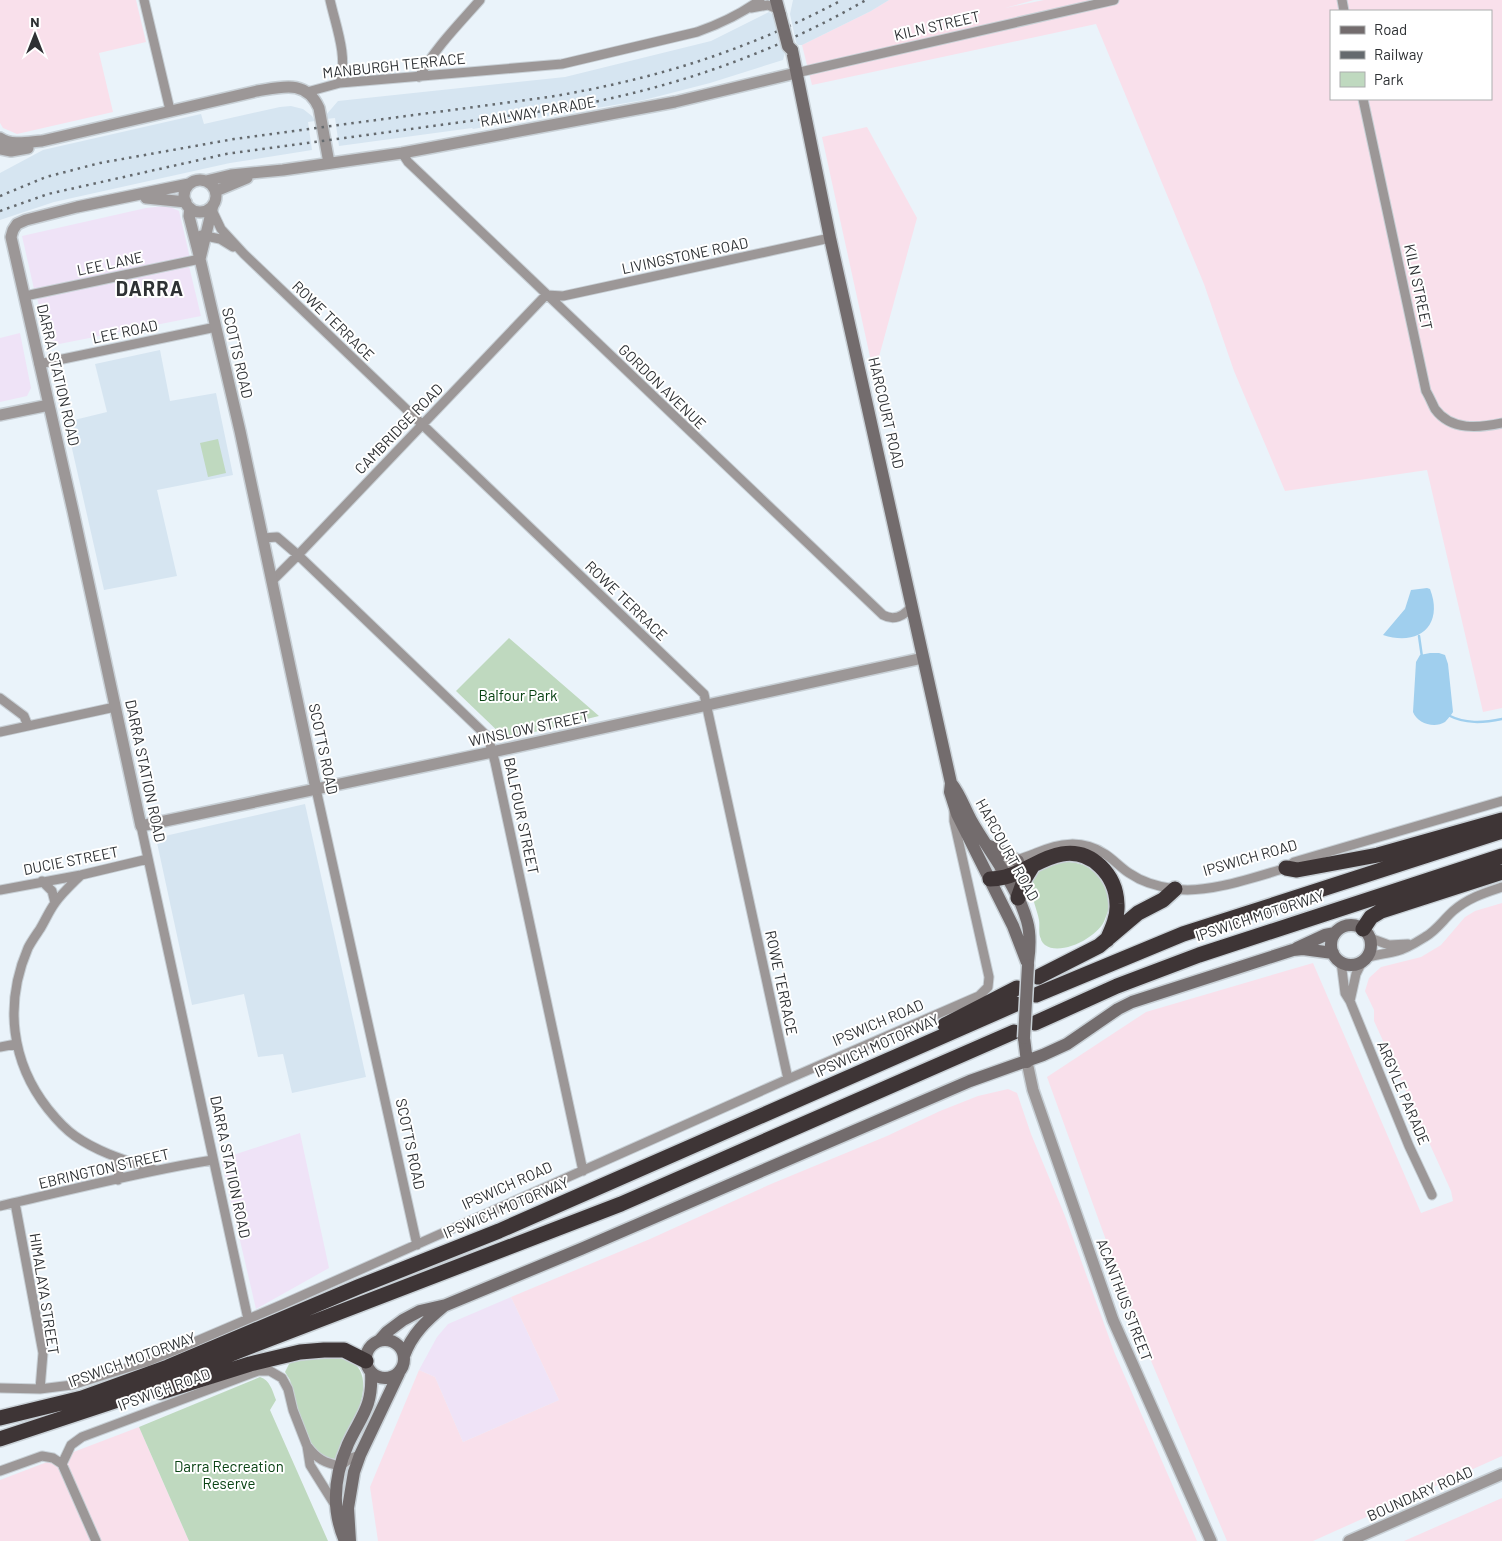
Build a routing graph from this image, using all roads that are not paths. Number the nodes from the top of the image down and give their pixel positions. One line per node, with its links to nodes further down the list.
1 (144, 0): 13 (street)
2 (330, 0): 10 (street)
3 (480, 0): 9 (street)
4 (760, 0): 7 (street, MANBURGH TERRACE)
5 (1114, 0): 8 (street, KILN STREET)
6 (781, 8): 7 (street, MANBURGH TERRACE); 8 (main road, HARCOURT ROAD, bridge)
7 (746, 10): 9 (street, MANBURGH TERRACE)
8 (796, 73): 15 (street, RAILWAY PARADE); 26 (main road, HARCOURT ROAD)
9 (419, 77): 10 (street, MANBURGH TERRACE)
10 (340, 83): 11 (street, MANBURGH TERRACE)
11 (308, 92): 13 (street, MANBURGH TERRACE); 16 (street)
12 (1363, 100): 35 (street, KILN STREET)
13 (170, 110): 14 (street, MANBURGH TERRACE)
14 (4, 145)
15 (402, 153): 16 (street, RAILWAY PARADE); 29 (street, GORDON AVENUE)
16 (329, 163): 17 (street, RAILWAY PARADE)
17 (283, 170): 18 (street, RAILWAY PARADE); 20 (street, RAILWAY PARADE)
18 (206, 181): 19 (street); 20 (street)
19 (189, 184): 21 (street); 22 (street)
20 (216, 191): 23 (street)
21 (132, 196): 22 (street); 30 (street, DARRA STATION ROAD)
22 (188, 205): 23 (street); 24 (street, SCOTTS ROAD)
23 (213, 208): 25 (street, SCOTTS ROAD); 27 (street, ROWE TERRACE)
24 (193, 234): 25 (street, ROWE TERRACE); 28 (street, SCOTTS ROAD)
25 (206, 236): 27 (street, ROWE TERRACE); 28 (street, SCOTTS ROAD)
26 (830, 238): 29 (street, LIVINGSTONE ROAD); 40 (main road, HARCOURT ROAD)
27 (244, 254): 36 (street, ROWE TERRACE)
28 (200, 259): 30 (street, LEE LANE); 31 (street, SCOTTS ROAD)
29 (546, 295): 36 (street, CAMBRIDGE ROAD); 40 (street, GORDON AVENUE)
30 (25, 296): 32 (street, DARRA STATION ROAD)
31 (216, 326): 32 (street, LEE ROAD); 37 (street, SCOTTS ROAD)
32 (40, 364): 33 (street, DARRA STATION ROAD)
33 (49, 405): 34 (street); 44 (street, DARRA STATION ROAD)
34 (0, 415)
35 (1502, 423)
36 (422, 425): 38 (street, CAMBRIDGE ROAD); 43 (street, ROWE TERRACE)
37 (263, 538): 38 (street, BALFOUR STREET); 39 (street, SCOTTS ROAD)
38 (298, 555): 39 (street, CAMBRIDGE ROAD); 47 (street, BALFOUR STREET)
39 (272, 581): 49 (street, SCOTTS ROAD)
40 (911, 607): 41 (main road, HARCOURT ROAD)
41 (923, 658): 43 (street, WINSLOW STREET); 48 (main road, HARCOURT ROAD)
42 (0, 698): 45 (street)
43 (706, 705): 47 (street, WINSLOW STREET); 90 (street, ROWE TERRACE)
44 (116, 707): 45 (street); 53 (street, DARRA STATION ROAD)
45 (28, 726): 46 (street)
46 (0, 732)
47 (492, 752): 49 (street, WINSLOW STREET); 94 (street, BALFOUR STREET)
48 (951, 783): 51 (main road, HARCOURT ROAD); 55 (main road, HARCOURT ROAD)
49 (316, 789): 53 (street, WINSLOW STREET); 99 (street, SCOTTS ROAD)
50 (1502, 801): 60 (street, IPSWICH ROAD)
51 (955, 807): 63 (main road, HARCOURT ROAD); 79 (street, HARCOURT ROAD)
52 (1502, 820): 60 (highway)
53 (141, 826): 57 (street, DARRA STATION ROAD)
54 (1502, 830): 81 (highway, IPSWICH MOTORWAY)
55 (987, 845): 58 (main road); 63 (main road, HARCOURT ROAD)
56 (1502, 856): 84 (highway, IPSWICH MOTORWAY)
57 (148, 859): 62 (street, DUCIE STREET); 92 (street, DARRA STATION ROAD)
58 (1018, 861): 63 (street, IPSWICH ROAD); 66 (street, IPSWICH ROAD)
59 (1033, 865): 63 (highway); 68 (highway); 72 (highway)
60 (1286, 868): 66 (street, IPSWICH ROAD)
61 (1502, 872): 71 (highway)
62 (81, 874): 64 (street, DUCIE STREET); 69 (street)
63 (999, 875): 68 (main road, HARCOURT ROAD); 77 (main road, HARCOURT ROAD)
64 (42, 881): 67 (street, DUCIE STREET); 69 (street)
65 (1502, 887): 73 (street)
66 (1175, 889): 72 (highway)
67 (0, 890)
68 (1018, 898): 77 (main road, HARCOURT ROAD)
69 (55, 903): 86 (street)
70 (1335, 933): 71 (main road); 74 (main road); 75 (main road)
71 (1366, 934): 73 (street); 76 (main road)
72 (1107, 940): 78 (highway)
73 (1410, 944): 76 (street)
74 (1293, 950): 75 (main road); 89 (main road)
75 (1337, 957): 76 (main road); 82 (street, ARGYLE PARADE)
76 (1364, 960): 82 (street)
77 (1028, 965): 85 (main road, HARCOURT ROAD, bridge)
78 (1038, 977)
79 (988, 987): 90 (street, IPSWICH ROAD)
80 (1017, 988): 87 (highway)
81 (1036, 995)
82 (1350, 1001): 96 (street, ARGYLE PARADE)
83 (1016, 1004): 87 (highway, IPSWICH MOTORWAY)
84 (1035, 1022)
85 (1019, 1035): 89 (main road, HARCOURT ROAD); 108 (highway, IPSWICH MOTORWAY)
86 (16, 1044): 88 (street); 91 (street)
87 (920, 1046): 109 (highway, IPSWICH MOTORWAY)
88 (0, 1047)
89 (1027, 1062): 100 (main road); 121 (street, ACANTHUS STREET)
90 (788, 1079): 94 (street, IPSWICH ROAD)
91 (116, 1157): 93 (street); 95 (street)
92 (213, 1160): 93 (street, EBRINGTON STREET); 101 (street, DARRA STATION ROAD)
93 (155, 1170): 95 (street, EBRINGTON STREET)
94 (583, 1171): 99 (street, IPSWICH ROAD)
95 (118, 1180): 97 (street, EBRINGTON STREET)
96 (1432, 1196)
97 (15, 1203): 98 (street, EBRINGTON STREET); 107 (street, HIMALAYA STREET)
98 (0, 1206)
99 (417, 1245): 101 (street, IPSWICH ROAD)
100 (446, 1305): 102 (main road); 103 (main road)
101 (248, 1319): 107 (street, IPSWICH ROAD)
102 (379, 1341): 103 (main road); 104 (main road)
103 (404, 1356): 105 (main road)
104 (368, 1367): 105 (main road); 108 (highway); 114 (main road)
105 (399, 1373): 112 (main road)
106 (0, 1388): 107 (street, IPSWICH ROAD)
107 (40, 1389)
108 (118, 1400): 110 (highway, IPSWICH MOTORWAY)
109 (0, 1418)
110 (0, 1439)
111 (307, 1446): 113 (street, IPSWICH ROAD); 114 (street, IPSWICH ROAD); 117 (street, IPSWICH ROAD)
112 (360, 1455): 114 (street); 120 (main road)
113 (62, 1464): 115 (street); 118 (street)
114 (340, 1466): 117 (main road)
115 (0, 1471)
116 (1502, 1474): 122 (street, BOUNDARY ROAD)
117 (336, 1506): 119 (main road)
118 (96, 1541)
119 (345, 1541)
120 (350, 1541)
121 (1211, 1541)
122 (1349, 1541)

